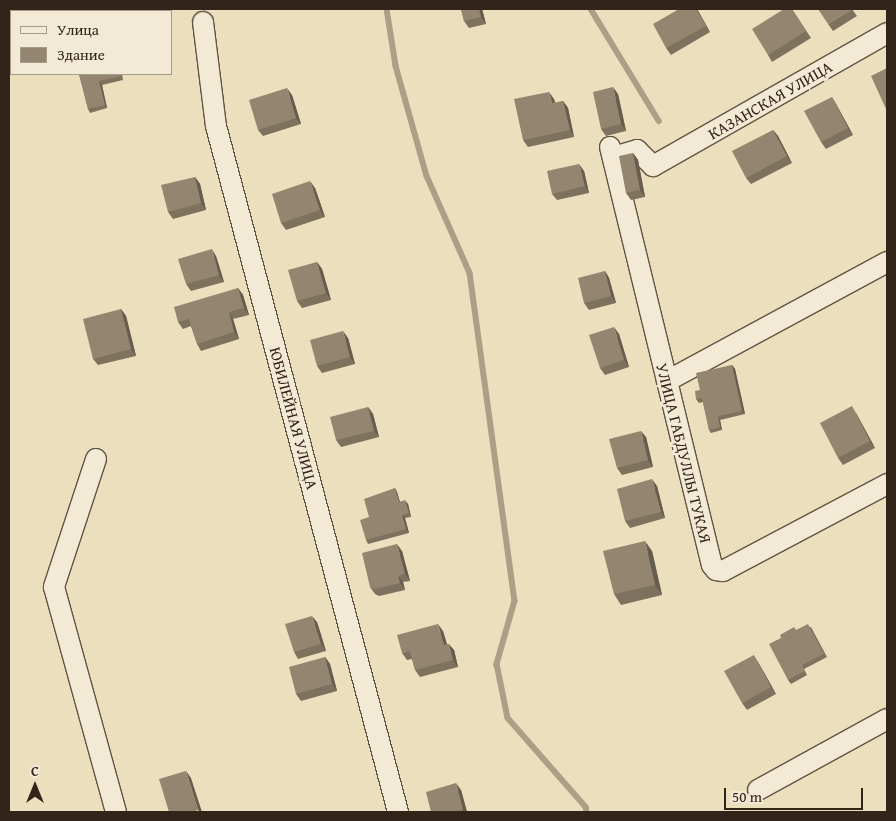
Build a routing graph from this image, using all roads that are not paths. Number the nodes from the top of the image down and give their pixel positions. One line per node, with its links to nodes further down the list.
1 (203, 22): 11 (street, ЮБИЛЕЙНАЯ УЛИЦА)
2 (887, 33): 3 (street, КАЗАНСКАЯ УЛИЦА)
3 (611, 152): 5 (street, УЛИЦА ГАБДУЛЛЫ ТУКАЯ)
4 (887, 262): 5 (street)
5 (667, 382): 7 (street, УЛИЦА ГАБДУЛЛЫ ТУКАЯ)
6 (96, 459): 10 (street)
7 (887, 484)
8 (887, 718): 9 (street)
9 (758, 790)
10 (116, 812)
11 (398, 812)

